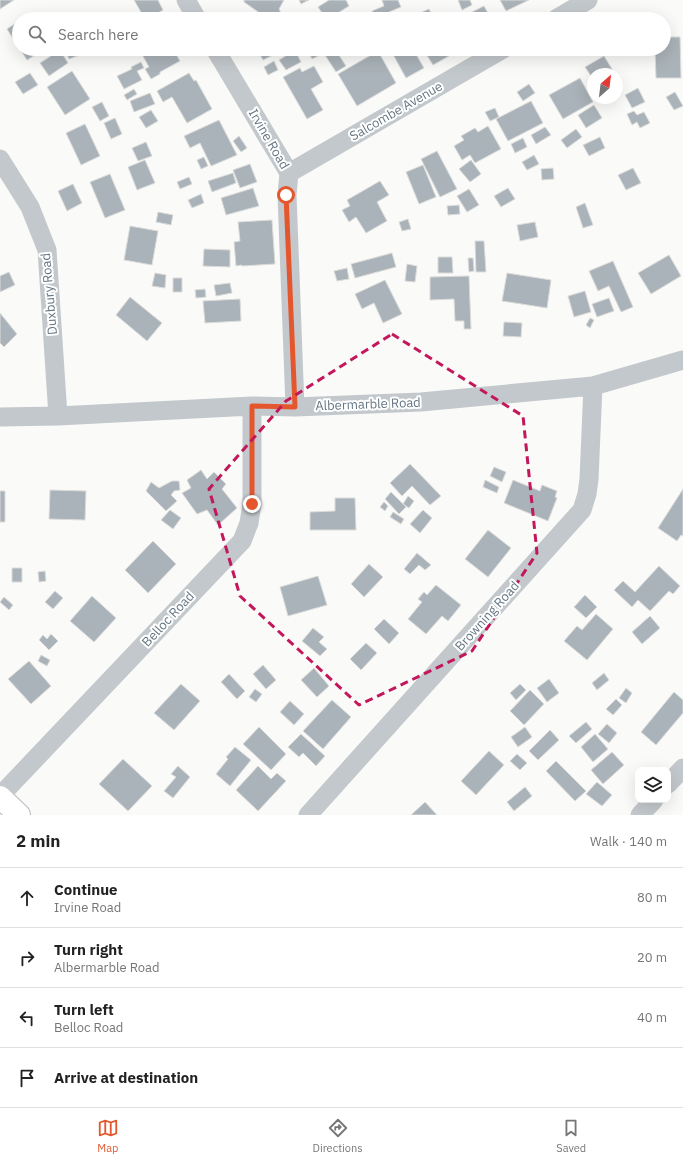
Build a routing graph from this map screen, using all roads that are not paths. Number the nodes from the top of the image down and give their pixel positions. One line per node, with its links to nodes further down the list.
1 (186, 0): 3 (street)
2 (588, 0): 4 (street)
3 (193, 12)
4 (568, 12)
5 (219, 56): 8 (street, Irvine Road)
6 (492, 56): 8 (street, Salcombe Avenue)
7 (0, 159): 13 (street, Duxbury Road)
8 (289, 172): 12 (street, Irvine Road)
9 (683, 360): 10 (street, Albermarble Road)
10 (593, 386): 12 (street, Albermarble Road); 20 (street, Browning Road)
11 (252, 406): 12 (street, Albermarble Road); 13 (street, Albermarble Road); 17 (street, Belloc Road)
12 (295, 407)
13 (58, 416): 14 (street, Albermarble Road)
14 (0, 417)
15 (683, 768): 16 (street)
16 (671, 781)
17 (0, 796): 19 (main road)
18 (651, 803): 21 (street)
19 (19, 815)
20 (308, 815)
21 (640, 815)

